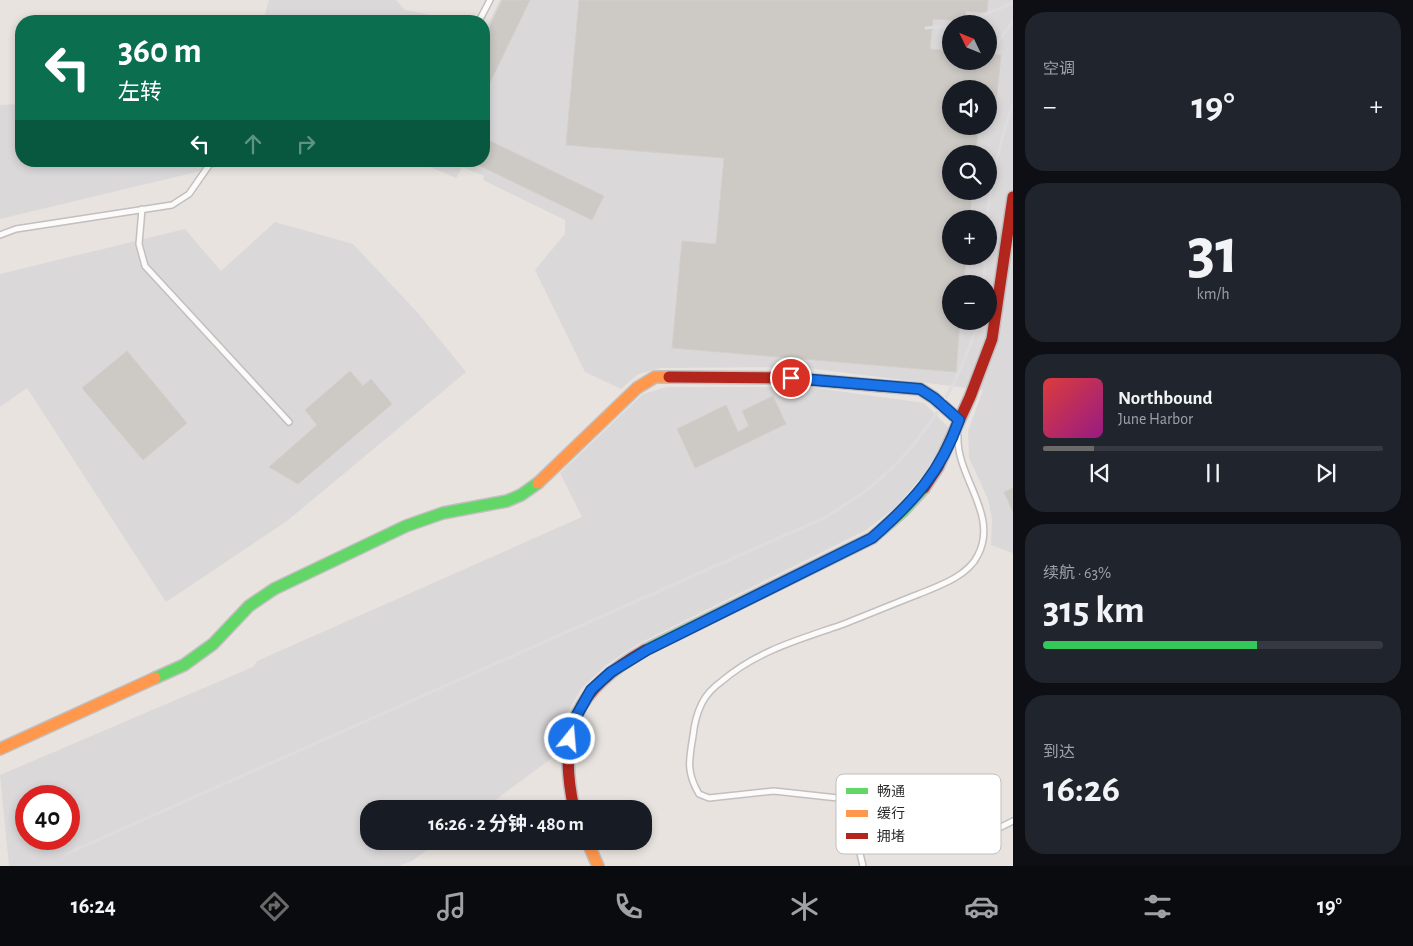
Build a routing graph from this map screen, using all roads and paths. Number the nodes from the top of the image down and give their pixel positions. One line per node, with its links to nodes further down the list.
1 (490, 0): 2 (lane)
2 (482, 15)
3 (208, 167): 5 (lane)
4 (1013, 196): 7 (street)
5 (142, 209): 6 (lane); 8 (lane)
6 (0, 235)
7 (959, 420): 9 (street); 10 (lane); 11 (street)
8 (289, 422)
9 (0, 748)
10 (836, 798)
11 (572, 800)
12 (1013, 822): 13 (lane)
13 (1001, 827)
14 (591, 850): 15 (street)
15 (598, 866)

